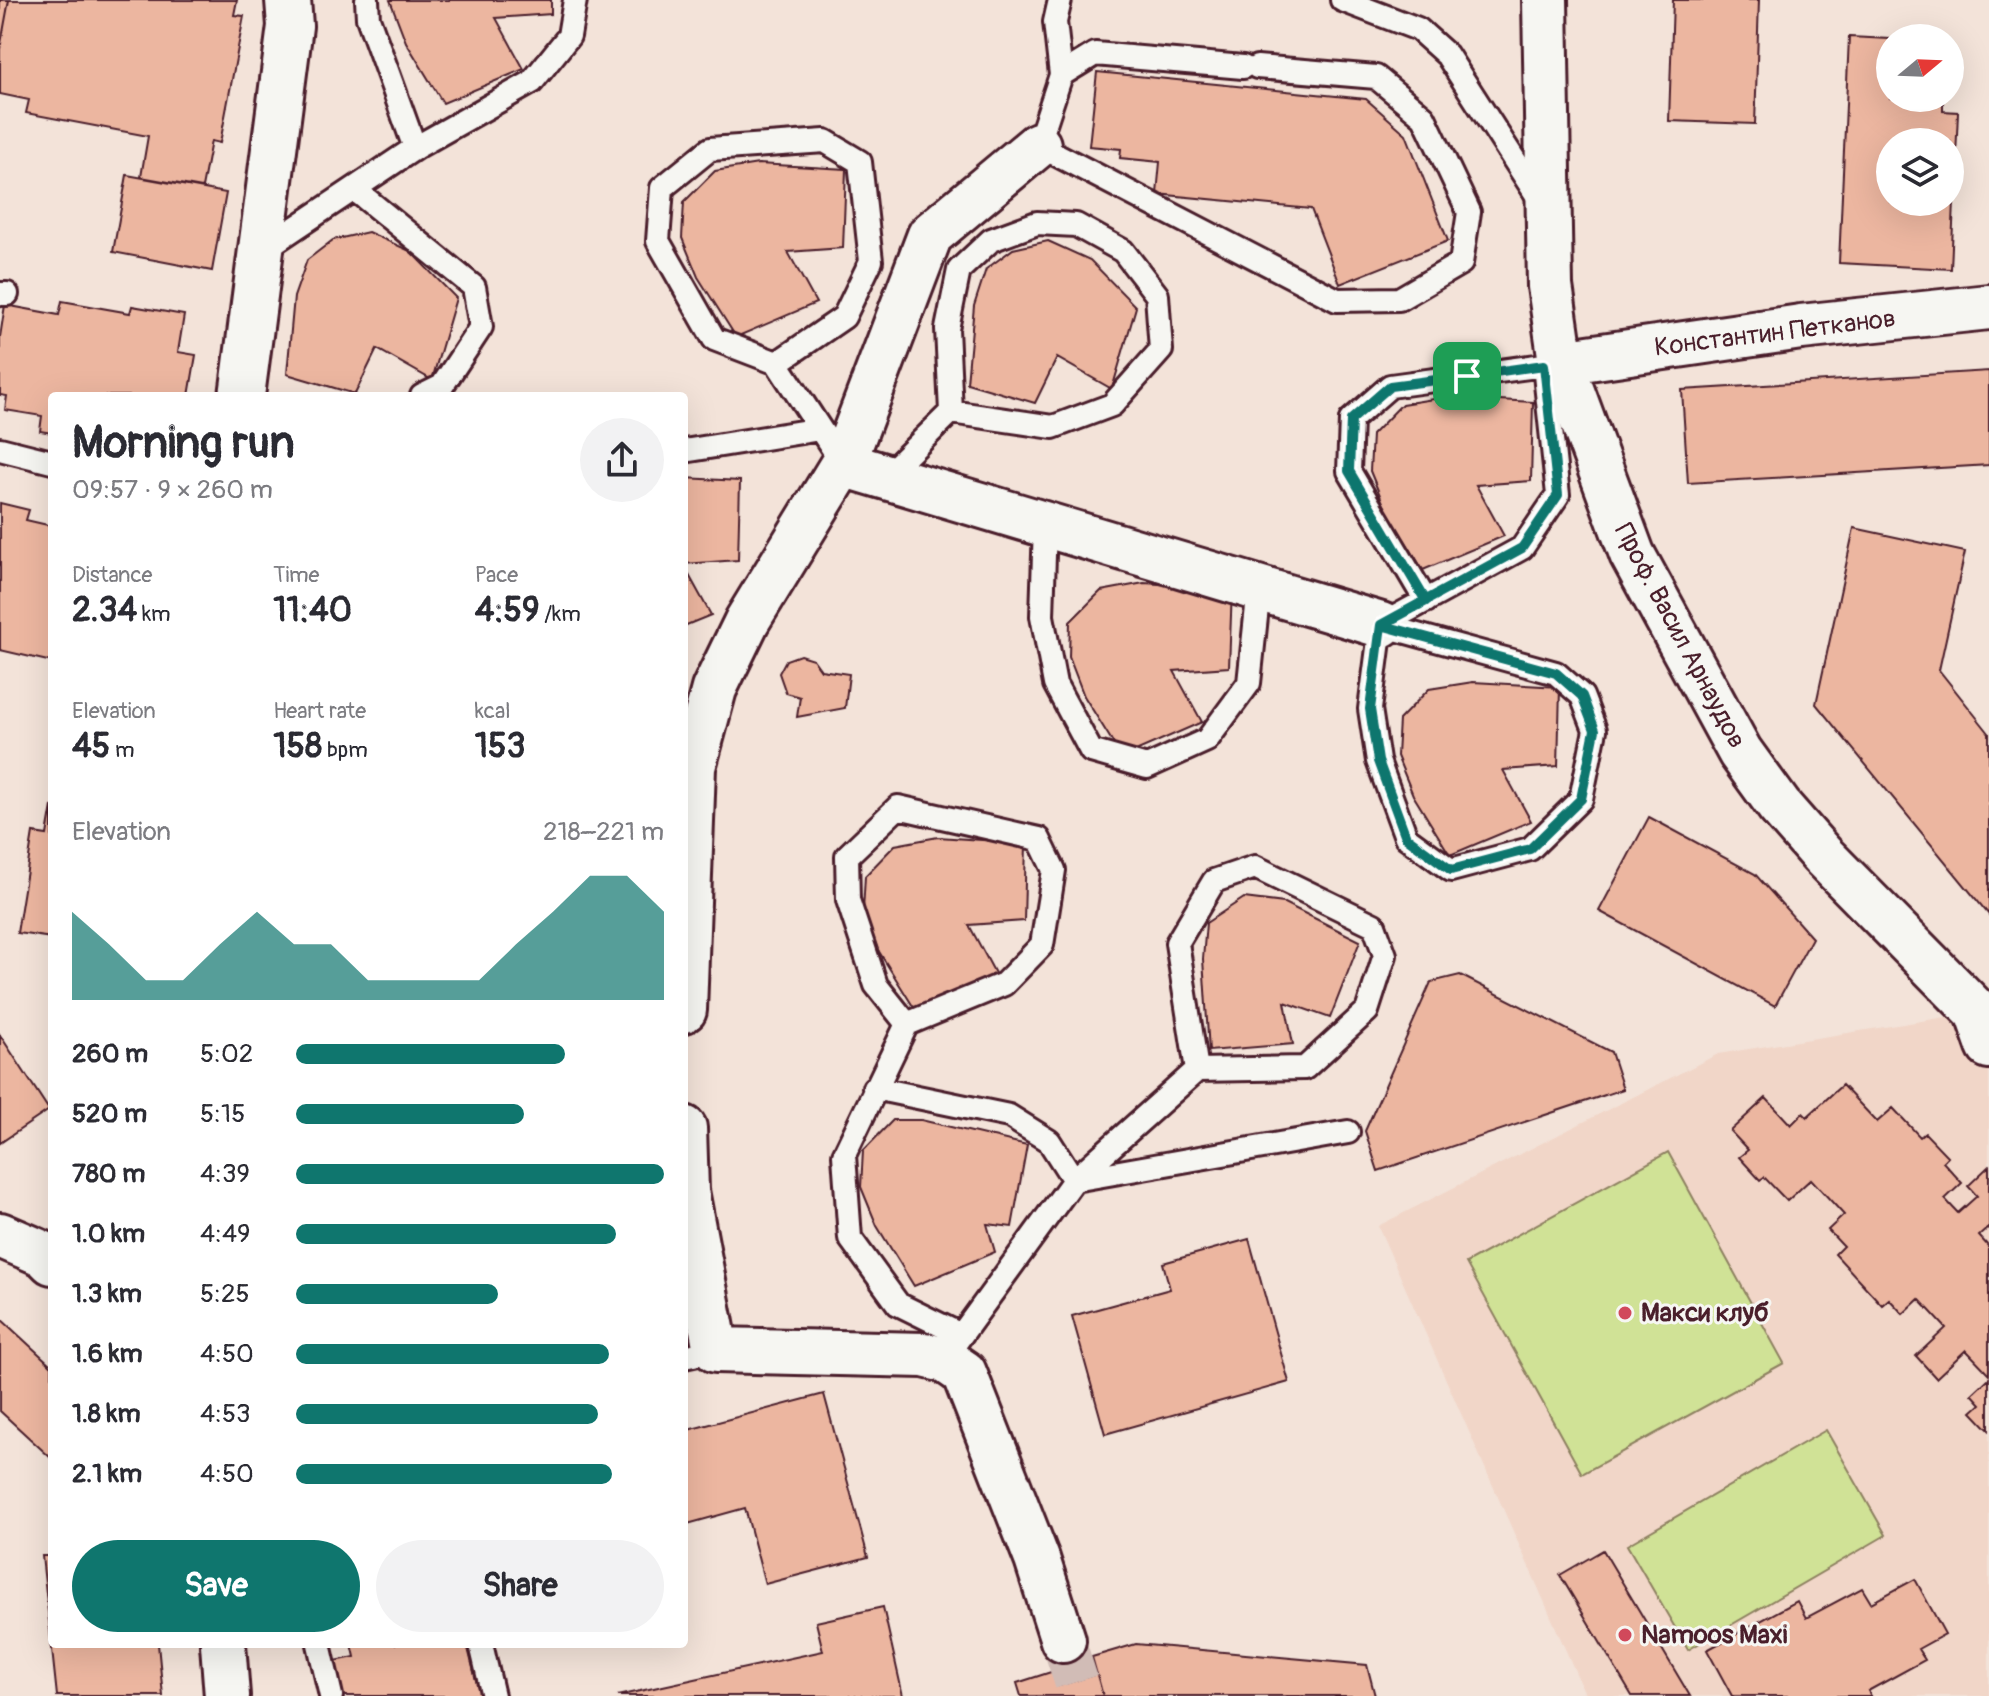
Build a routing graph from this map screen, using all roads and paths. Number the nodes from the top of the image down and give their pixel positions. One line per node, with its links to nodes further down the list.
1 (288, 0): 12 (street)
2 (367, 0): 9 (lane)
3 (575, 0): 9 (lane)
4 (1060, 0): 7 (lane)
5 (1342, 0): 11 (lane)
6 (1545, 0): 11 (street, Проф. Васил Арнаудов)
7 (1061, 75): 8 (lane); 8 (lane)
8 (1038, 145): 19 (street)
9 (415, 148): 10 (lane)
10 (354, 189): 12 (lane); 17 (lane)
11 (1549, 214): 14 (street, Проф. Васил Арнаудов)
12 (261, 251): 16 (street)
13 (1989, 307): 14 (street, Константин Петканов)
14 (1561, 362): 32 (street, Проф. Васил Арнаудов)
15 (777, 363): 15 (lane); 19 (lane)
16 (243, 392)
17 (430, 392)
18 (951, 412): 18 (lane); 23 (lane)
19 (832, 447): 21 (lane); 23 (street); 28 (street)
20 (0, 449): 22 (lane)
21 (688, 451)
22 (48, 461)
23 (885, 477): 24 (street)
24 (1045, 524): 25 (street); 25 (lane)
25 (1259, 588): 27 (street)
26 (1426, 601): 26 (lane); 27 (lane)
27 (1381, 625): 27 (lane)
28 (696, 703): 29 (street)
29 (689, 766): 30 (street)
30 (688, 815)
31 (907, 1024): 31 (lane); 34 (lane)
32 (1986, 1028)
33 (1197, 1070): 33 (lane); 36 (lane)
34 (874, 1088): 36 (lane); 40 (lane)
35 (1348, 1132): 36 (lane)
36 (1074, 1180): 40 (lane)
37 (688, 1223): 41 (street)
38 (0, 1235): 39 (street)
39 (48, 1258)
40 (952, 1347): 41 (street); 42 (street)
41 (700, 1353)
42 (1063, 1640)
43 (223, 1648): 46 (street)
44 (320, 1648): 47 (lane)
45 (482, 1648): 48 (lane)
46 (227, 1696)
47 (331, 1696)
48 (493, 1696)

